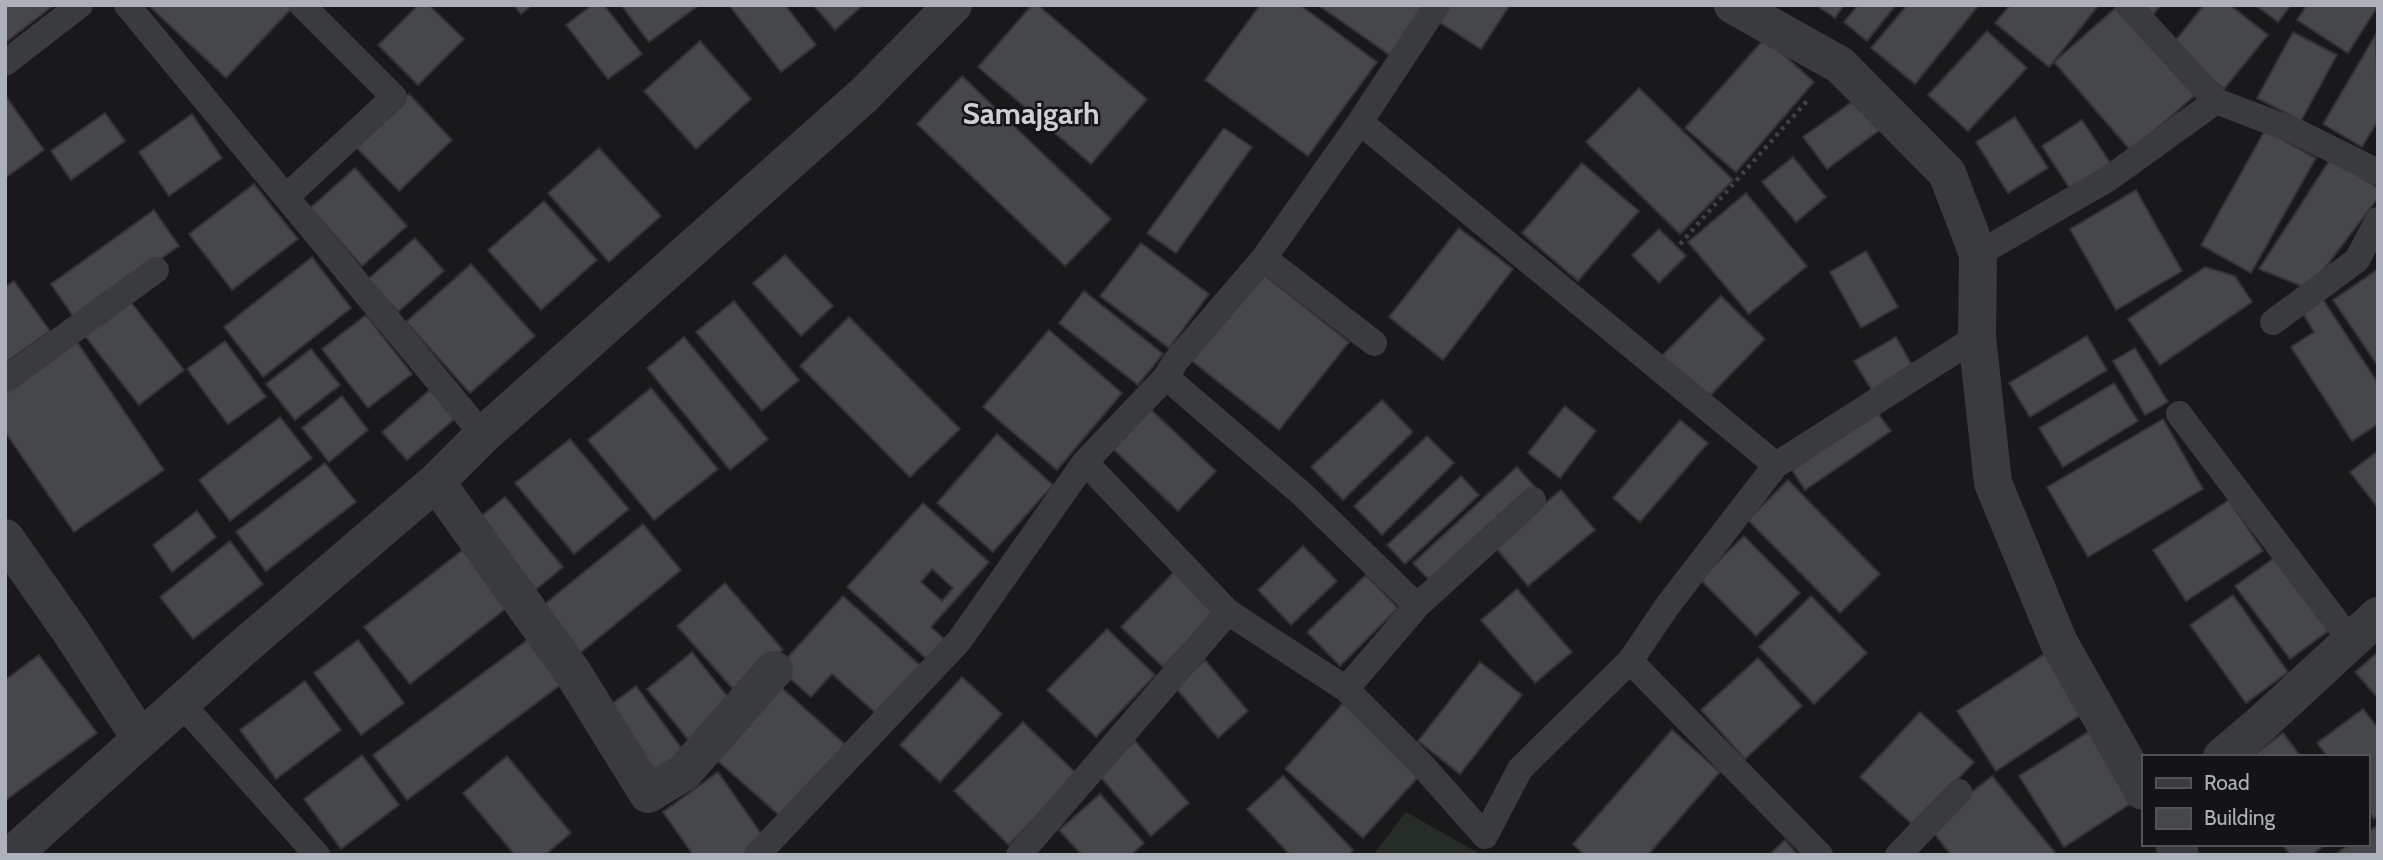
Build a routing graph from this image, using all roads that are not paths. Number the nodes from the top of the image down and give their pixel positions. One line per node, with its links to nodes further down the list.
1 (80, 5): 8 (lane)
2 (127, 5): 12 (lane)
3 (302, 5): 12 (lane)
4 (953, 5): 23 (street)
5 (1437, 5): 10 (lane)
6 (1733, 5): 14 (street)
7 (2128, 5): 9 (lane)
8 (5, 63)
9 (2216, 101): 11 (lane); 14 (lane)
10 (1360, 122): 15 (lane); 25 (lane)
11 (2378, 172)
12 (286, 197): 23 (lane)
13 (2378, 220): 17 (lane)
14 (1978, 254): 18 (street)
15 (1264, 258): 19 (lane); 20 (lane)
16 (156, 270): 21 (lane)
17 (2273, 321)
18 (1977, 337): 25 (lane); 38 (street)
19 (1374, 343)
20 (1166, 377): 24 (lane); 29 (lane)
21 (5, 380)
22 (2179, 414): 31 (lane)
23 (484, 435): 26 (street)
24 (1085, 462): 30 (lane); 42 (lane)
25 (1776, 465): 32 (lane)
26 (436, 482): 33 (street); 35 (street)
27 (1533, 500): 29 (lane)
28 (5, 538): 36 (street)
29 (1417, 607): 34 (lane)
30 (1228, 612): 34 (lane); 43 (lane)
31 (2364, 629): 37 (street)
32 (1630, 661): 34 (lane); 44 (lane)
33 (774, 670)
34 (1346, 689)
35 (181, 704): 36 (street); 41 (lane)
36 (141, 739): 40 (street)
37 (2224, 755)
38 (2142, 789)
39 (1959, 792): 45 (lane)
40 (12, 855)
41 (317, 855)
42 (757, 855)
43 (1019, 855)
44 (1820, 855)
45 (1898, 855)

